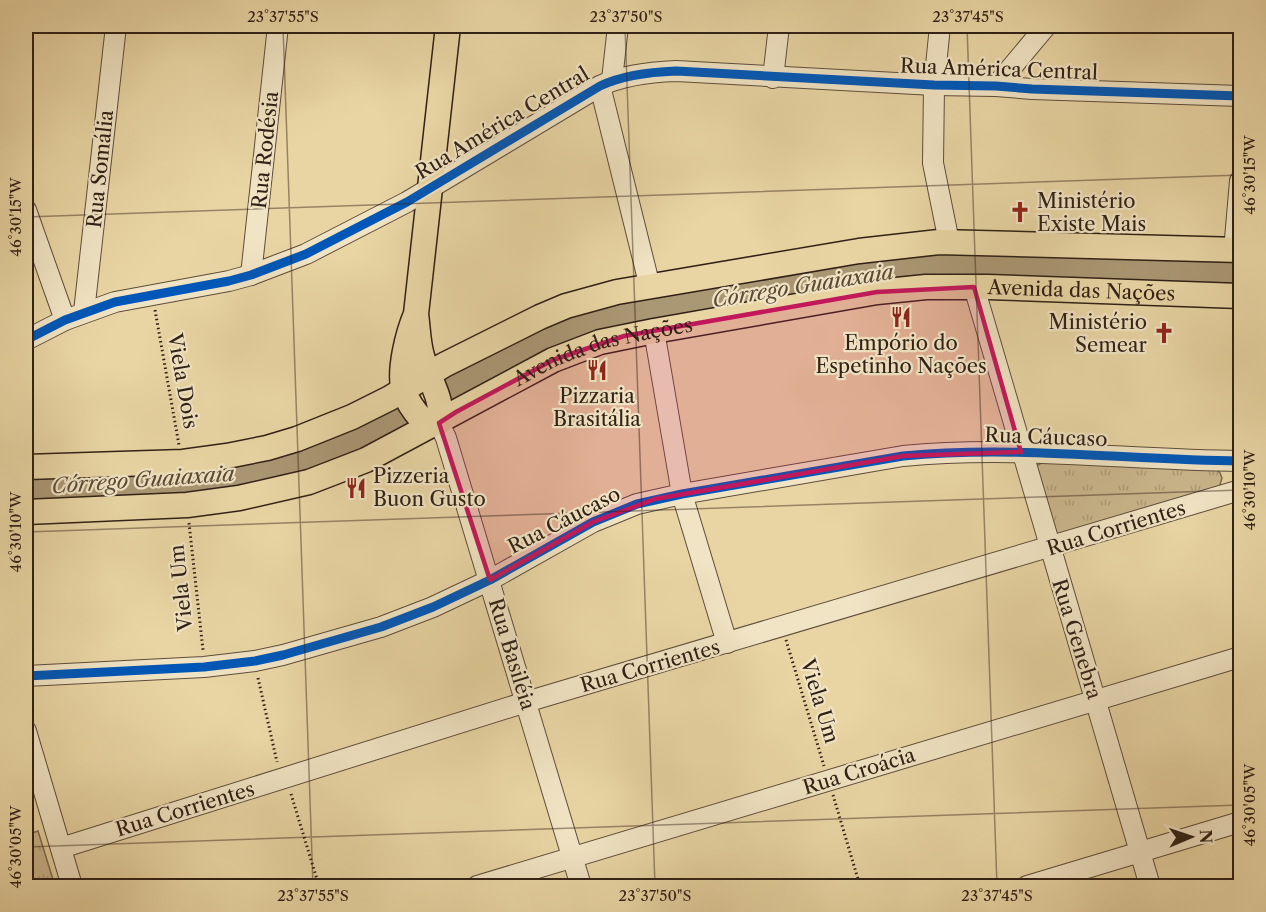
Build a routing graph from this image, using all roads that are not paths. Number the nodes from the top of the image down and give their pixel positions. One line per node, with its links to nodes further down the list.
1 (116, 26): 22 (street, Rua Somália)
2 (278, 26): 18 (street, Rua Rodésia)
3 (618, 26): 9 (street)
4 (779, 26): 8 (street)
5 (940, 26): 10 (street)
6 (1046, 26): 11 (street)
7 (448, 28): 14 (main road)
8 (773, 78): 9 (street, Rua América Central); 10 (street, Rua América Central)
9 (606, 83): 14 (street, Rua América Central); 19 (street)
10 (934, 85): 11 (street, Rua América Central); 16 (street)
11 (996, 86): 12 (street, Rua América Central)
12 (1240, 96)
13 (1240, 181): 17 (street)
14 (430, 186): 18 (street, Rua América Central); 26 (main road)
15 (26, 210): 23 (street)
16 (950, 242): 17 (main road, Avenida das Nações); 19 (main road, Avenida das Nações)
17 (1237, 250)
18 (251, 275): 22 (street, Rua América Central)
19 (650, 287): 26 (main road, Avenida das Nações)
20 (974, 288): 21 (main road, Avenida das Nações); 24 (main road, Avenida das Nações); 27 (street, Rua Genebra)
21 (1240, 296)
22 (84, 312): 23 (street, Rua América Central)
23 (65, 320): 25 (street, Rua América Central)
24 (654, 331): 26 (main road, Avenida das Nações); 32 (street)
25 (26, 340)
26 (425, 400): 30 (main road, Avenida das Nações); 33 (main road, Avenida das Nações); 35 (street, Rua Basiléia)
27 (1021, 452): 28 (street, Rua Cáucaso); 32 (street, Rua Cáucaso); 34 (street, Rua Genebra)
28 (1217, 461): 29 (street, Rua Cáucaso); 31 (street)
29 (1240, 461)
30 (26, 467)
31 (1239, 490): 34 (street, Rua Corrientes)
32 (682, 494): 35 (street, Rua Cáucaso); 36 (street)
33 (26, 512)
34 (1049, 548): 36 (street, Rua Corrientes); 39 (street, Rua Genebra)
35 (490, 580): 38 (street, Rua Cáucaso); 40 (street, Rua Basiléia)
36 (726, 643): 40 (street, Rua Corrientes)
37 (1240, 657): 39 (street, Rua Croácia)
38 (26, 676)
39 (1095, 700): 44 (street, Rua Genebra); 45 (street, Rua Croácia)
40 (526, 702): 43 (street, Rua Corrientes); 45 (street, Rua Basiléia)
41 (26, 731): 43 (street)
42 (1240, 822): 44 (street)
43 (61, 848): 46 (street)
44 (1140, 852): 49 (street); 50 (street, Rua Genebra)
45 (572, 857): 47 (street, Rua Croácia); 48 (street, Rua Basiléia)
46 (72, 886)
47 (477, 886)
48 (581, 886)
49 (1027, 886)
50 (1150, 886)

